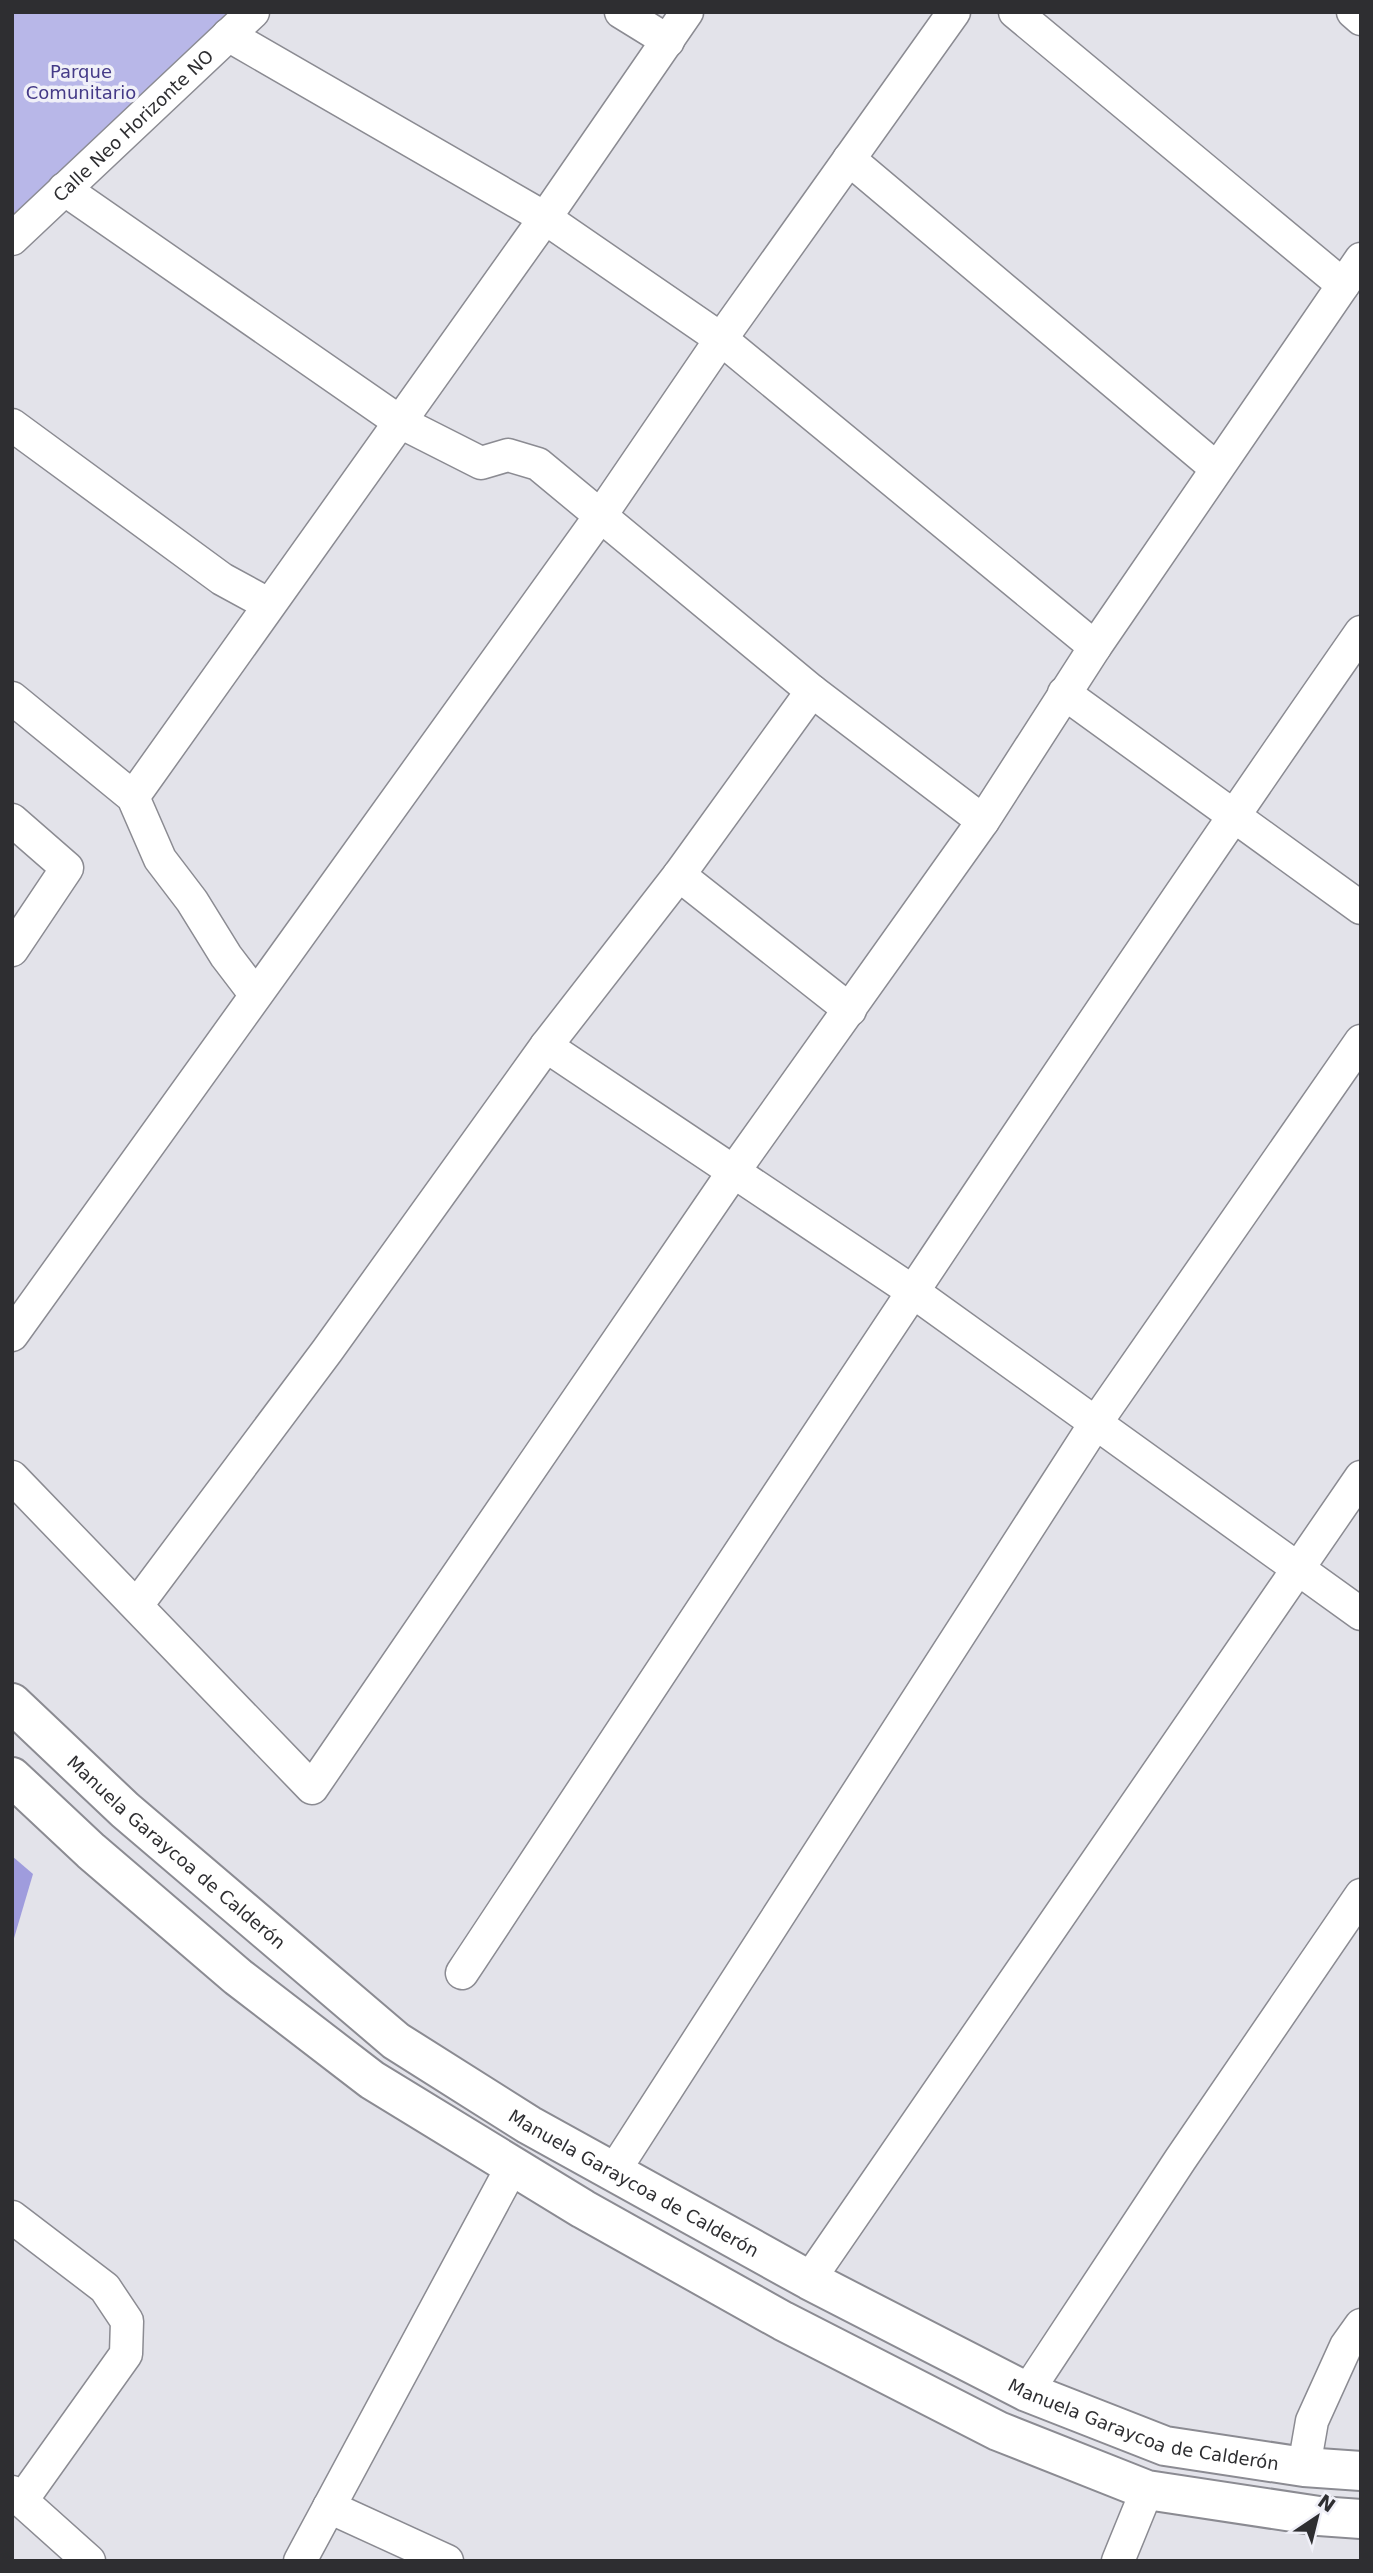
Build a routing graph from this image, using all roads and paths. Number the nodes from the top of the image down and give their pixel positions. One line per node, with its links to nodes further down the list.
1 (253, 12): 8 (street, Calle Neo Horizonte NO)
2 (621, 12): 9 (street)
3 (687, 12): 9 (street)
4 (954, 12): 10 (street)
5 (1015, 12): 15 (street)
6 (1353, 12): 7 (street)
7 (1361, 19)
8 (228, 36): 11 (street, Calle Neo Horizonte NO); 12 (street)
9 (668, 41): 12 (street)
10 (849, 159): 16 (street); 19 (street)
11 (64, 189): 13 (street, Calle Neo Horizonte NO); 17 (street)
12 (545, 218): 16 (street); 17 (street)
13 (12, 239)
14 (1361, 259): 15 (street)
15 (1343, 285): 19 (street)
16 (722, 339): 20 (street); 23 (street)
17 (400, 422): 20 (street); 21 (street)
18 (12, 425): 21 (street)
19 (1216, 468): 23 (street)
20 (601, 515): 24 (street); 34 (street)
21 (268, 604): 27 (street)
22 (1361, 632): 28 (street)
23 (1095, 647): 25 (street)
24 (811, 691): 30 (street); 31 (street)
25 (1064, 693): 28 (street); 30 (street)
26 (12, 698): 27 (street)
27 (133, 797): 34 (street)
28 (1233, 816): 32 (street); 39 (street)
29 (12, 820): 33 (street)
30 (983, 821): 35 (street)
31 (679, 875): 35 (street); 37 (street)
32 (1361, 908)
33 (12, 950)
34 (255, 993): 40 (street)
35 (850, 1010): 38 (street)
36 (1361, 1041): 41 (street)
37 (546, 1046): 38 (street); 45 (street)
38 (734, 1171): 39 (street); 45 (street)
39 (912, 1291): 41 (street); 50 (street)
40 (12, 1335)
41 (1095, 1424): 44 (street); 52 (street)
42 (12, 1477): 45 (street)
43 (1361, 1477): 44 (street)
44 (1297, 1569): 46 (street); 54 (street)
45 (136, 1605)
46 (1361, 1614)
47 (12, 1703): 52 (street, Manuela Garaycoa de Calderón)
48 (12, 1777): 51 (street)
49 (1361, 1895): 56 (street)
50 (462, 1973)
51 (512, 2167): 59 (street); 61 (street)
52 (614, 2171): 54 (street, Manuela Garaycoa de Calderón)
53 (12, 2217): 60 (street)
54 (809, 2280): 56 (street, Manuela Garaycoa de Calderón)
55 (1361, 2325): 57 (street)
56 (1027, 2392): 57 (street, Manuela Garaycoa de Calderón)
57 (1304, 2467): 58 (street, Manuela Garaycoa de Calderón)
58 (1361, 2471)
59 (1147, 2490): 62 (street); 66 (street)
60 (17, 2496): 63 (street)
61 (333, 2500): 64 (street); 65 (street)
62 (1361, 2519)
63 (89, 2561)
64 (300, 2561)
65 (447, 2561)
66 (1118, 2561)

